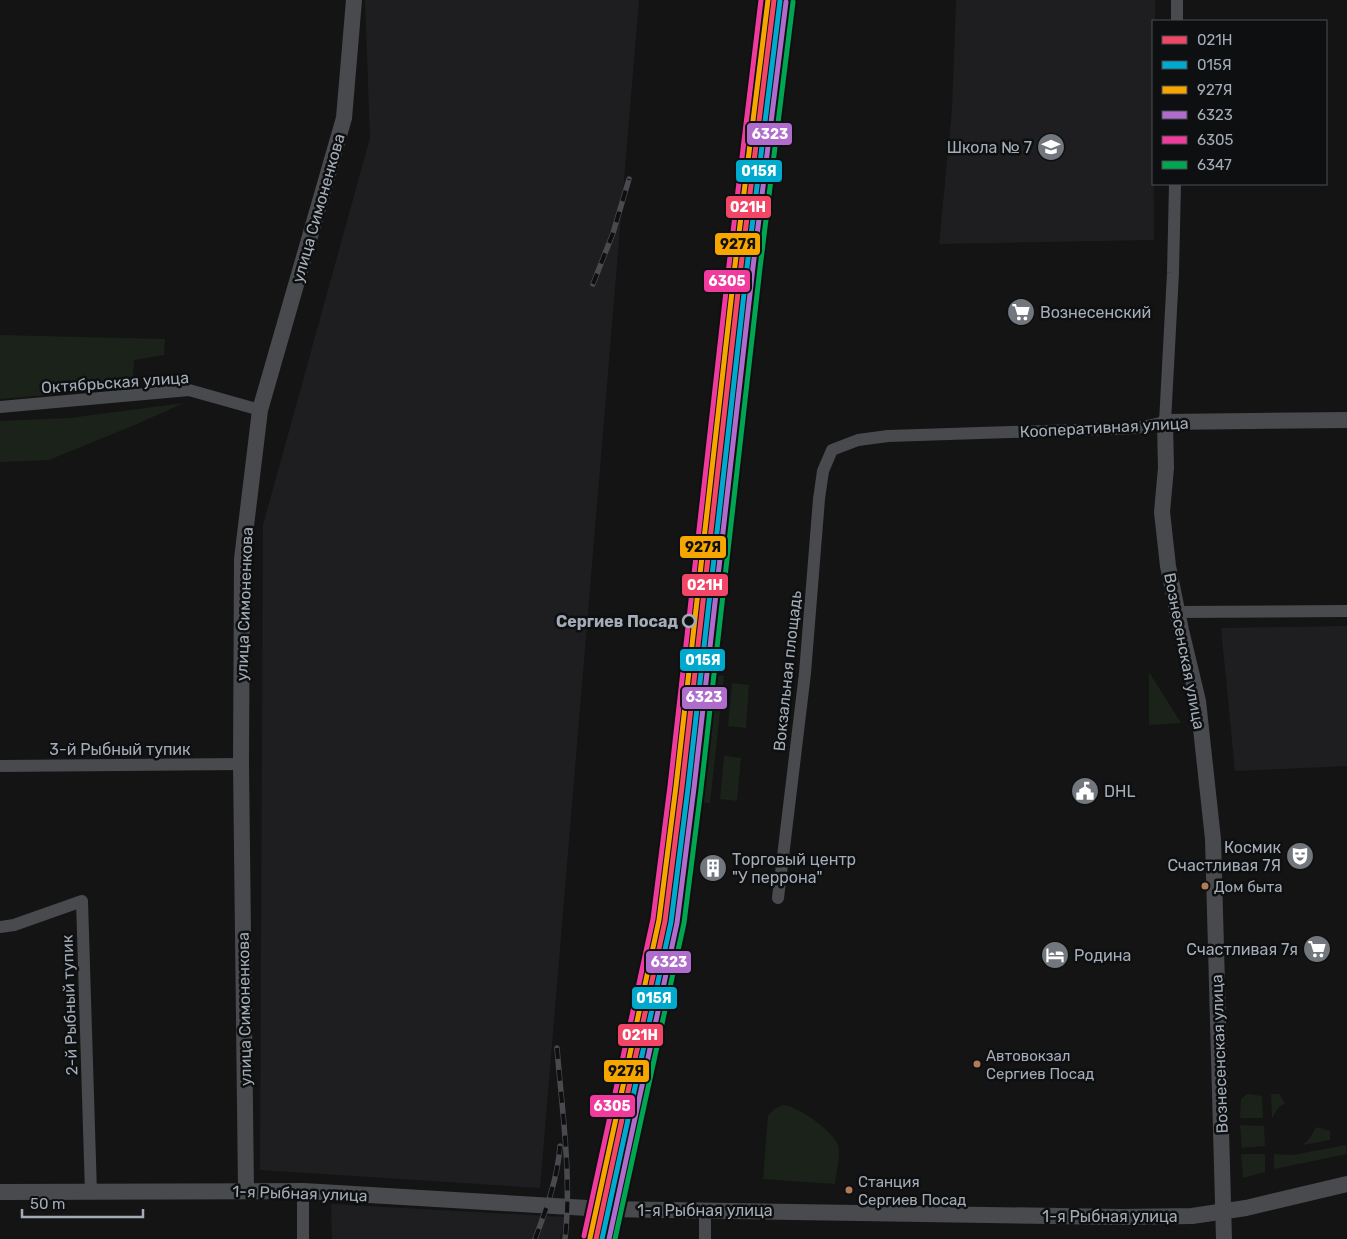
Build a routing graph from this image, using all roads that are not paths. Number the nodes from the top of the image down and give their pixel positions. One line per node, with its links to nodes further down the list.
1 (354, 0): 6 (street, улица Симоненкова)
2 (1177, 0): 3 (street)
3 (1177, 20)
4 (1175, 185): 8 (street, Вознесенская улица)
5 (0, 407): 6 (street, Октябрьская улица)
6 (260, 410): 12 (street, улица Симоненкова)
7 (1347, 420): 8 (street, Кооперативная улица)
8 (1165, 422): 9 (street, Кооперативная улица); 11 (street, Вознесенская улица)
9 (832, 450): 14 (street, Вокзальная площадь)
10 (1347, 611): 11 (street)
11 (1177, 612): 22 (street, Вознесенская улица)
12 (241, 764): 13 (street, 3-й Рыбный тупик); 17 (street, улица Симоненкова)
13 (0, 766)
14 (778, 898)
15 (0, 927): 20 (street, 2-й Рыбный тупик)
16 (1347, 1184): 22 (street, 1-я Рыбная улица)
17 (246, 1191): 18 (street, 1-я Рыбная улица); 20 (street, 1-я Рыбная улица)
18 (303, 1191): 21 (street, 1-я Рыбная улица); 23 (street)
19 (0, 1192): 20 (street, 1-я Рыбная улица)
20 (92, 1193)
21 (705, 1211): 22 (street, 1-я Рыбная улица); 24 (street)
22 (1224, 1211): 25 (street, Вознесенская улица)
23 (303, 1239)
24 (705, 1239)
25 (1224, 1239)

